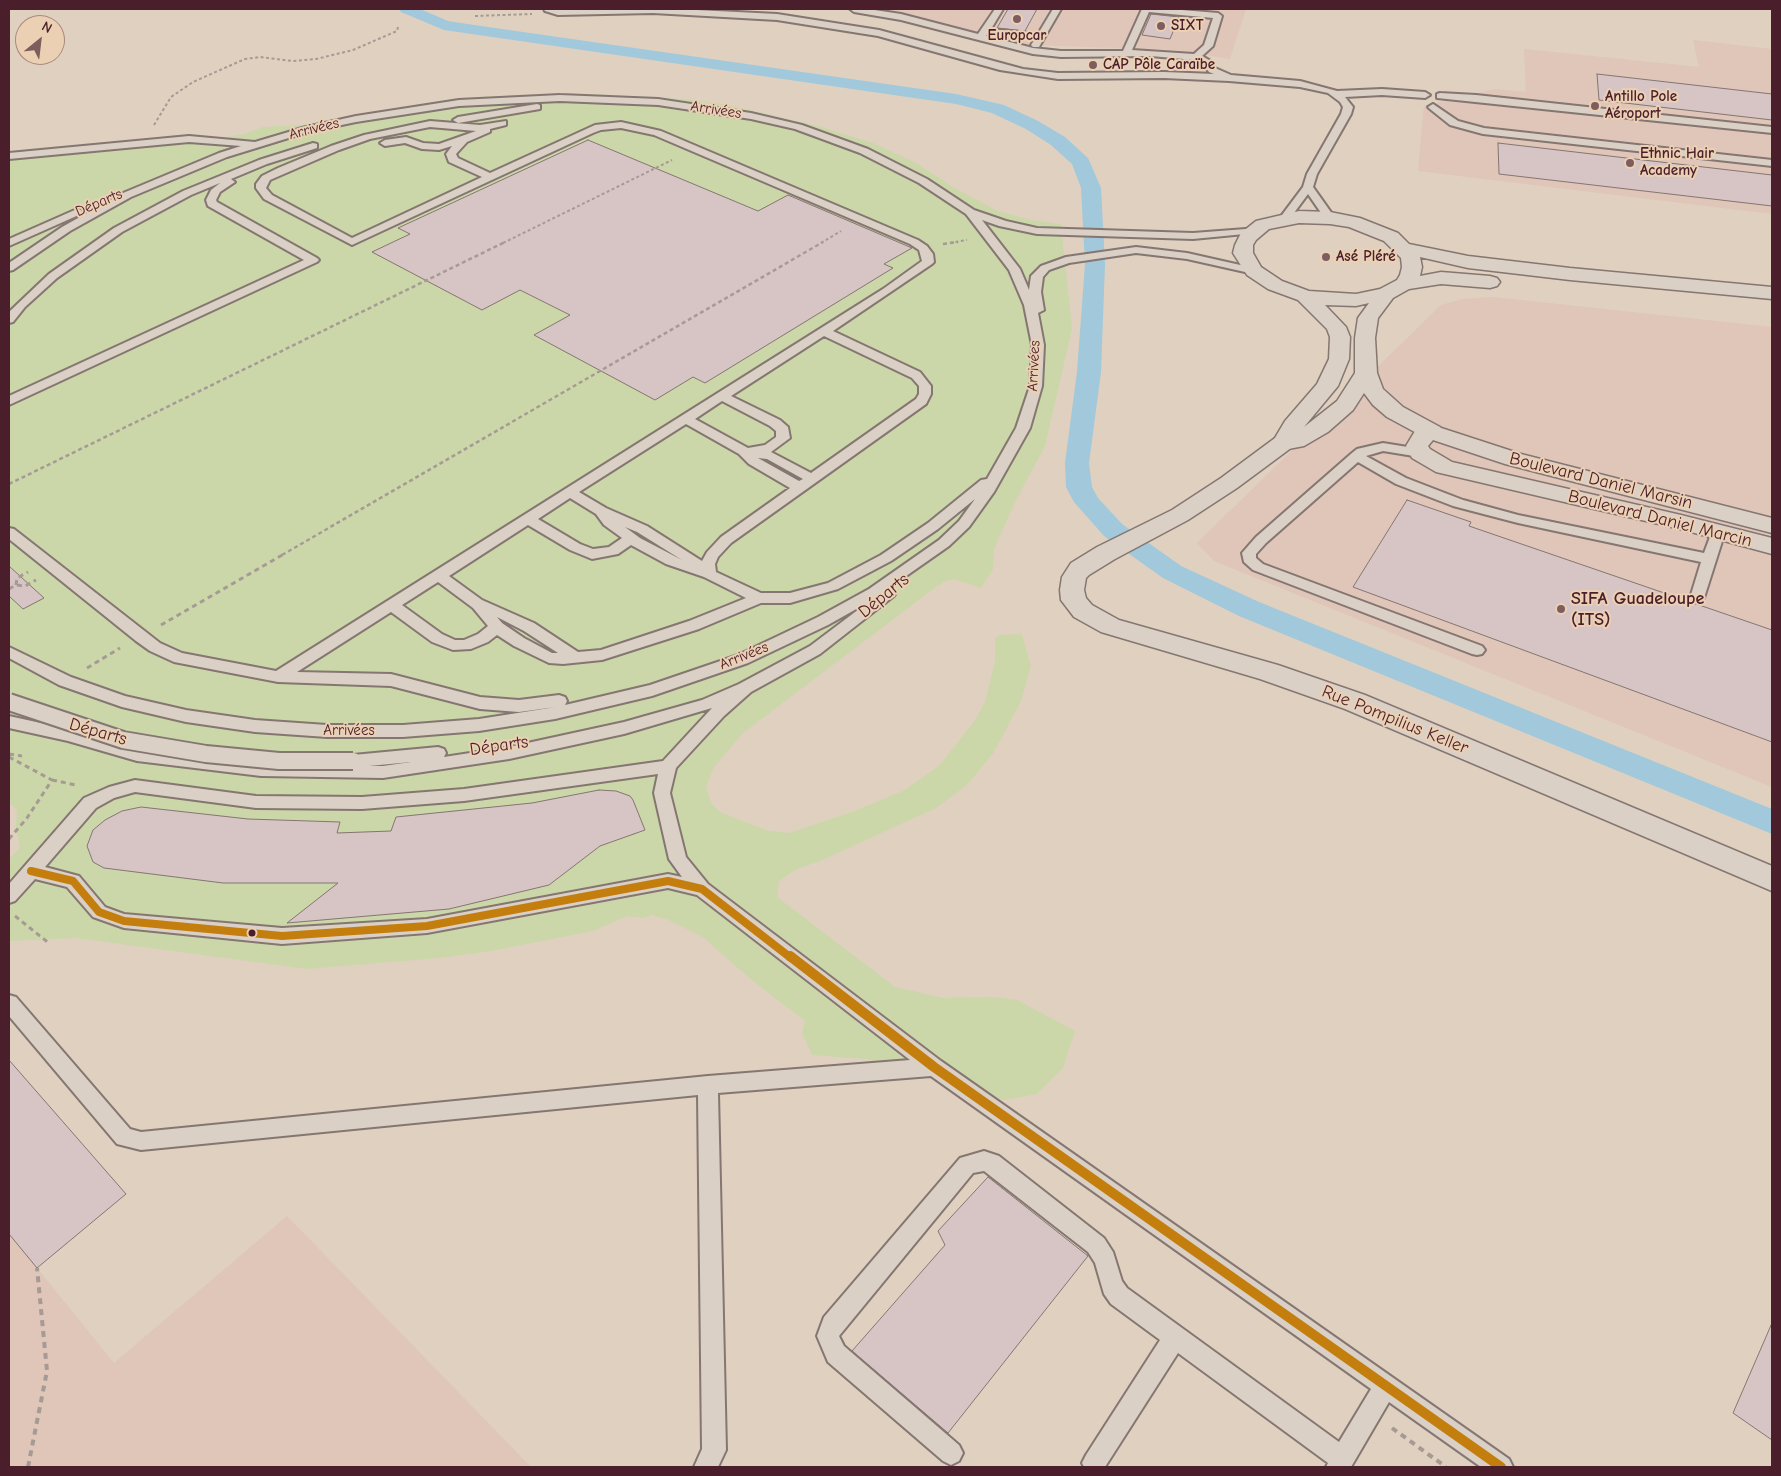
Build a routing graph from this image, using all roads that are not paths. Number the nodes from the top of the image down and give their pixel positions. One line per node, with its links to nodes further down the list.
1 (548, 9): 17 (lane)
2 (854, 9): 7 (lane)
3 (909, 9): 7 (lane)
4 (999, 9): 8 (lane)
5 (1057, 9): 9 (lane)
6 (1146, 9): 12 (lane); 13 (lane)
7 (901, 17): 8 (lane)
8 (983, 34): 9 (lane); 10 (lane)
9 (1041, 37): 10 (lane)
10 (1033, 51): 11 (lane)
11 (1048, 53): 12 (lane); 14 (lane)
12 (1122, 53): 13 (lane); 15 (lane)
13 (1196, 57): 18 (lane)
14 (1066, 64)
15 (1106, 64)
16 (1081, 66): 17 (lane)
17 (1070, 76): 18 (lane)
18 (1229, 78): 19 (lane)
19 (1337, 94): 21 (lane); 22 (lane)
20 (1440, 96): 21 (lane); 24 (lane); 28 (lane)
21 (1423, 99): 22 (lane); 24 (lane)
22 (1346, 103): 38 (lane)
23 (562, 105): 25 (lane); 26 (lane); 27 (lane)
24 (1433, 107): 35 (lane)
25 (751, 116): 30 (lane, Arrivées); 39 (lane, Arrivées)
26 (430, 124): 27 (lane); 32 (lane); 37 (lane)
27 (502, 124): 29 (lane)
28 (1772, 130)
29 (463, 140): 31 (lane); 37 (lane)
30 (256, 144): 33 (lane); 36 (lane, Arrivées)
31 (366, 149)
32 (292, 152): 34 (lane); 36 (lane)
33 (9, 156)
34 (278, 157): 48 (lane); 55 (lane)
35 (1772, 163)
36 (192, 167): 43 (lane, Départs); 49 (lane, Arrivées)
37 (490, 178): 56 (lane)
38 (1308, 187): 40 (lane); 41 (lane)
39 (970, 212): 44 (lane); 57 (lane, Arrivées)
40 (1330, 218): 41 (street); 47 (street)
41 (1284, 219): 42 (street)
42 (1255, 230): 45 (lane); 50 (street)
43 (29, 232): 46 (lane)
44 (1062, 232): 45 (lane)
45 (1109, 234)
46 (9, 241)
47 (1403, 248): 51 (street); 52 (street)
48 (313, 260): 60 (lane)
49 (9, 268)
50 (1254, 271): 53 (street); 57 (lane)
51 (1395, 289): 53 (street); 54 (street); 58 (street)
52 (1772, 293)
53 (1304, 296): 63 (street)
54 (1772, 311)
55 (9, 319)
56 (823, 331): 59 (lane); 68 (lane)
57 (1038, 345): 67 (lane, Arrivées)
58 (1366, 373): 62 (street, Boulevard Daniel Marsin); 63 (street)
59 (722, 396): 61 (lane); 64 (lane)
60 (9, 402)
61 (686, 419): 64 (lane); 70 (lane)
62 (1432, 432): 66 (street); 73 (street, Boulevard Daniel Marsin)
63 (1283, 443): 97 (street, Rue Pompilius Keller)
64 (744, 450): 68 (lane); 69 (lane)
65 (1357, 456): 66 (lane); 79 (lane); 87 (lane)
66 (1426, 457): 75 (street, Boulevard Daniel Marcin)
67 (1000, 472): 77 (lane, Arrivées); 82 (lane)
68 (811, 478): 69 (lane)
69 (799, 487): 80 (lane)
70 (569, 492): 71 (lane); 72 (lane)
71 (601, 511): 76 (lane); 80 (lane)
72 (528, 518): 76 (lane); 81 (lane)
73 (1772, 525)
74 (9, 532): 91 (lane)
75 (1718, 532): 78 (street, Boulevard Daniel Marcin); 79 (lane)
76 (631, 538): 80 (lane)
77 (944, 543): 90 (lane, Arrivées); 92 (lane, Départs)
78 (1772, 546)
79 (1709, 559): 83 (lane)
80 (709, 574): 82 (lane)
81 (438, 575): 84 (lane); 85 (lane)
82 (759, 598): 89 (lane)
83 (1697, 598)
84 (478, 604): 86 (lane); 89 (lane)
85 (391, 605): 86 (lane); 91 (lane)
86 (497, 626): 89 (lane)
87 (1477, 650)
88 (9, 652): 90 (lane, Arrivées)
89 (576, 658)
90 (710, 670): 91 (lane)
91 (278, 677)
92 (746, 688): 93 (lane, Départs, bridge); 94 (lane); 95 (lane)
93 (9, 702)
94 (9, 722)
95 (668, 766): 96 (lane); 98 (lane)
96 (31, 871): 98 (lane); 99 (lane)
97 (1772, 878)
98 (702, 889): 101 (lane)
99 (9, 896)
100 (9, 1003): 102 (lane)
101 (934, 1067): 102 (lane); 104 (lane)
102 (708, 1085): 108 (lane)
103 (1175, 1337): 105 (lane); 106 (lane); 107 (lane)
104 (1386, 1386): 107 (lane); 109 (lane)
105 (951, 1453)
106 (1094, 1463)
107 (1341, 1463)
108 (706, 1467)
109 (1501, 1467)

